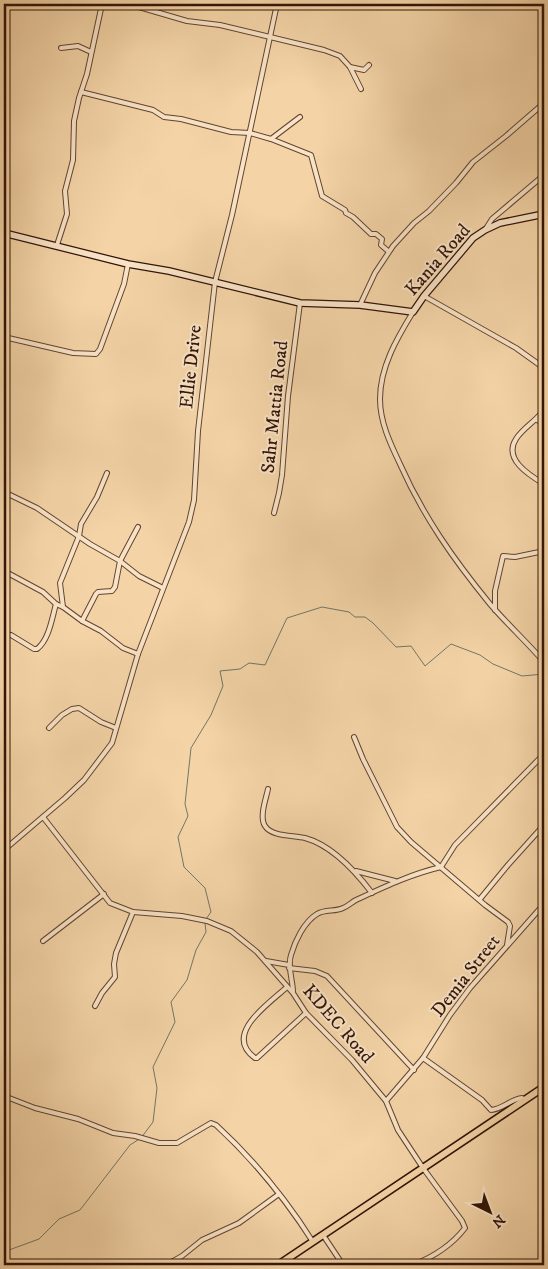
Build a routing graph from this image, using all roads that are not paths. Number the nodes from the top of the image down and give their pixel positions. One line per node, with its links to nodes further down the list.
1 (102, 4): 6 (street)
2 (120, 4): 4 (street)
3 (277, 4): 4 (street, Ellie Drive)
4 (269, 38): 8 (street); 13 (street, Ellie Drive)
5 (61, 48): 6 (street)
6 (91, 52): 10 (street)
7 (369, 65): 8 (street)
8 (350, 67): 9 (street)
9 (361, 89)
10 (81, 92): 13 (street); 19 (street)
11 (544, 103): 20 (street)
12 (300, 117): 14 (street)
13 (250, 133): 14 (street); 22 (street, Ellie Drive)
14 (271, 139): 20 (street)
15 (544, 175): 17 (street)
16 (544, 214): 17 (main road, Kania Road)
17 (485, 230): 23 (main road, Kania Road)
18 (4, 233): 19 (main road)
19 (57, 245): 21 (main road)
20 (388, 251): 25 (street)
21 (128, 264): 22 (main road); 27 (street)
22 (215, 282): 24 (main road); 41 (street, Ellie Drive)
23 (424, 296): 26 (main road, Kania Road); 28 (street)
24 (300, 303): 25 (main road); 35 (street, Sahr Mattia Road)
25 (360, 306): 26 (main road)
26 (414, 312): 44 (street)
27 (4, 337)
28 (544, 368)
29 (544, 410): 30 (street)
30 (537, 420): 31 (street); 33 (street)
31 (544, 424)
32 (107, 473): 37 (street)
33 (544, 484)
34 (4, 492): 37 (street)
35 (274, 513)
36 (138, 527): 39 (street)
37 (79, 536): 39 (street); 43 (street)
38 (544, 551): 44 (street)
39 (120, 561): 41 (street); 45 (street)
40 (4, 571): 42 (street)
41 (163, 588): 47 (street, Ellie Drive)
42 (56, 604): 43 (street); 46 (street)
43 (63, 607): 45 (street)
44 (495, 610): 48 (street)
45 (82, 621): 47 (street)
46 (11, 635)
47 (138, 654): 50 (street, Ellie Drive)
48 (544, 662)
49 (50, 728): 50 (street)
50 (116, 728): 54 (street, Ellie Drive)
51 (354, 737): 57 (street)
52 (544, 754): 57 (street)
53 (268, 789): 58 (street)
54 (43, 816): 56 (street, Ellie Drive); 61 (street, KDEC Road)
55 (544, 825): 62 (street)
56 (4, 850)
57 (441, 867): 59 (street); 62 (street)
58 (356, 871): 59 (street); 60 (street)
59 (395, 881): 60 (street)
60 (372, 893): 68 (street)
61 (104, 894): 64 (street, KDEC Road); 65 (street)
62 (480, 899): 66 (street)
63 (544, 904): 66 (street, Demia Street)
64 (133, 912): 67 (street, KDEC Road); 71 (street)
65 (43, 941)
66 (507, 945): 73 (street, Demia Street)
67 (266, 961): 68 (street); 69 (street, KDEC Road)
68 (289, 967): 70 (street); 74 (street)
69 (287, 987): 70 (street, KDEC Road); 72 (street)
70 (293, 993): 72 (street, KDEC Road)
71 (95, 1006)
72 (306, 1013): 77 (street, KDEC Road)
73 (423, 1058): 74 (street, Demia Street); 78 (street)
74 (414, 1070): 77 (street, Demia Street)
75 (544, 1087): 78 (main road)
76 (4, 1096): 80 (street)
77 (386, 1100): 79 (street, KDEC Road)
78 (524, 1100): 79 (main road)
79 (422, 1168): 81 (main road); 86 (street, KDEC Road)
80 (279, 1194): 82 (street); 83 (street)
81 (323, 1235): 82 (main road); 85 (street)
82 (312, 1242): 84 (main road)
83 (166, 1265)
84 (278, 1265)
85 (343, 1265)
86 (413, 1265)

